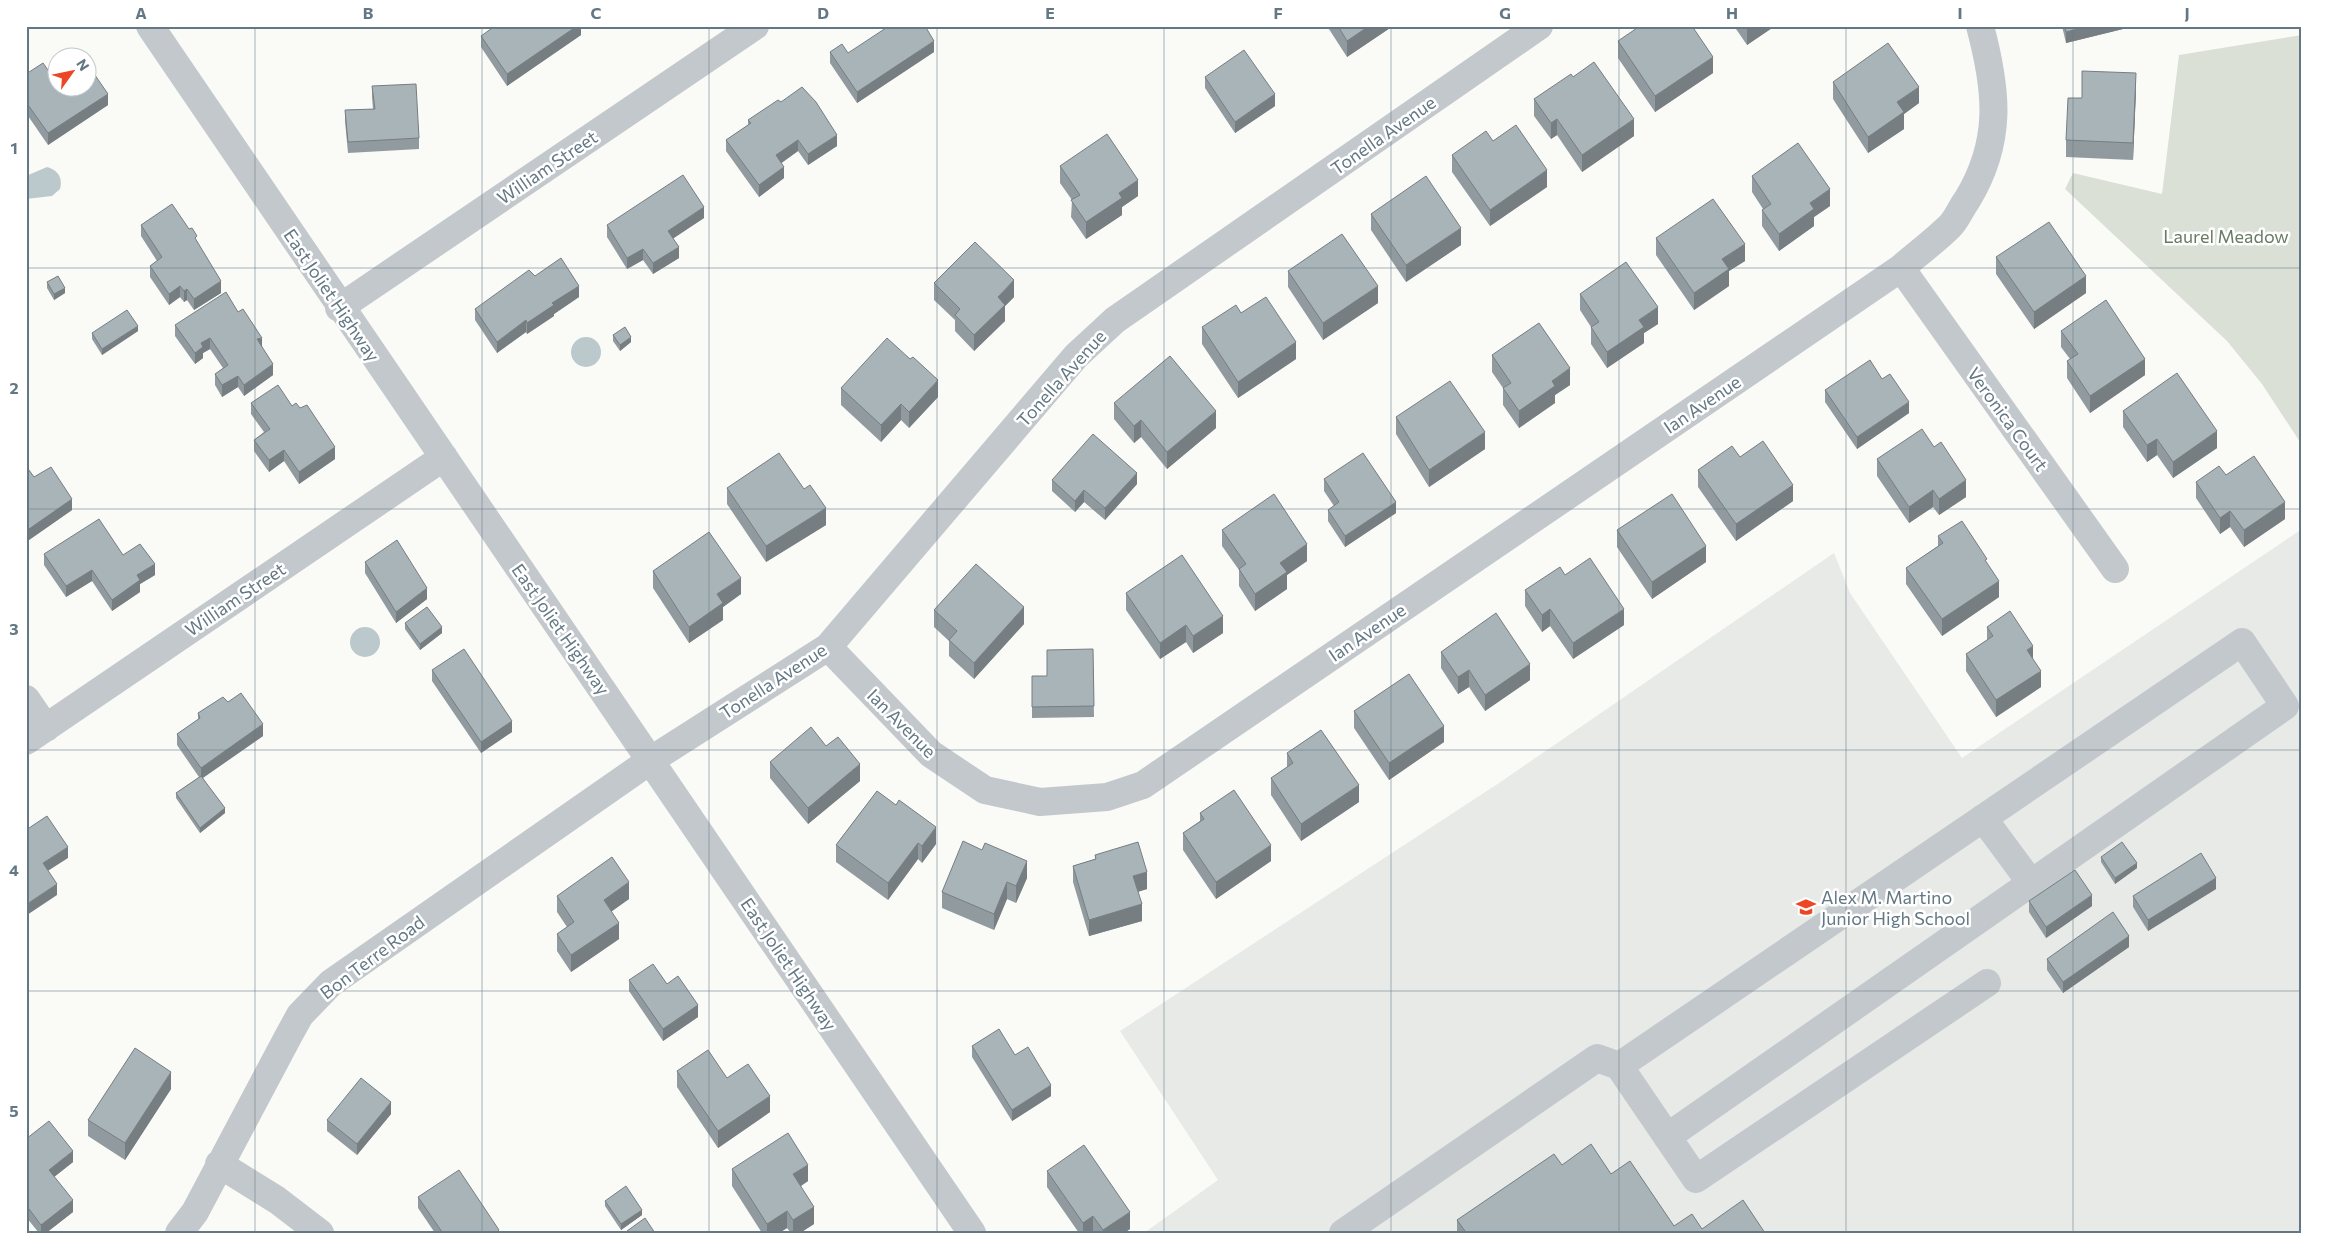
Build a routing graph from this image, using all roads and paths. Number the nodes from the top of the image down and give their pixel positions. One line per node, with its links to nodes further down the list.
1 (150, 26): 6 (street, East Joliet Highway)
2 (755, 26): 6 (street, William Street)
3 (1539, 26): 9 (street, Tonella Avenue)
4 (1980, 26): 5 (street, Ian Avenue)
5 (1900, 268): 8 (street, Veronica Court); 9 (street, Ian Avenue)
6 (340, 308): 7 (street, East Joliet Highway)
7 (444, 457): 11 (street, William Street); 12 (street, East Joliet Highway)
8 (2115, 569)
9 (828, 647): 12 (street, Tonella Avenue)
10 (26, 699): 11 (street)
11 (36, 735)
12 (651, 760): 18 (street, Bon Terre Road); 21 (street, East Joliet Highway)
13 (1983, 818): 14 (street); 14 (street); 16 (street)
14 (2031, 883): 17 (street)
15 (1988, 983): 17 (street)
16 (1619, 1066): 17 (street); 22 (street)
17 (1667, 1137)
18 (219, 1164): 19 (street, Bon Terre Road); 20 (street)
19 (179, 1233)
20 (320, 1233)
21 (972, 1233)
22 (1343, 1233)

